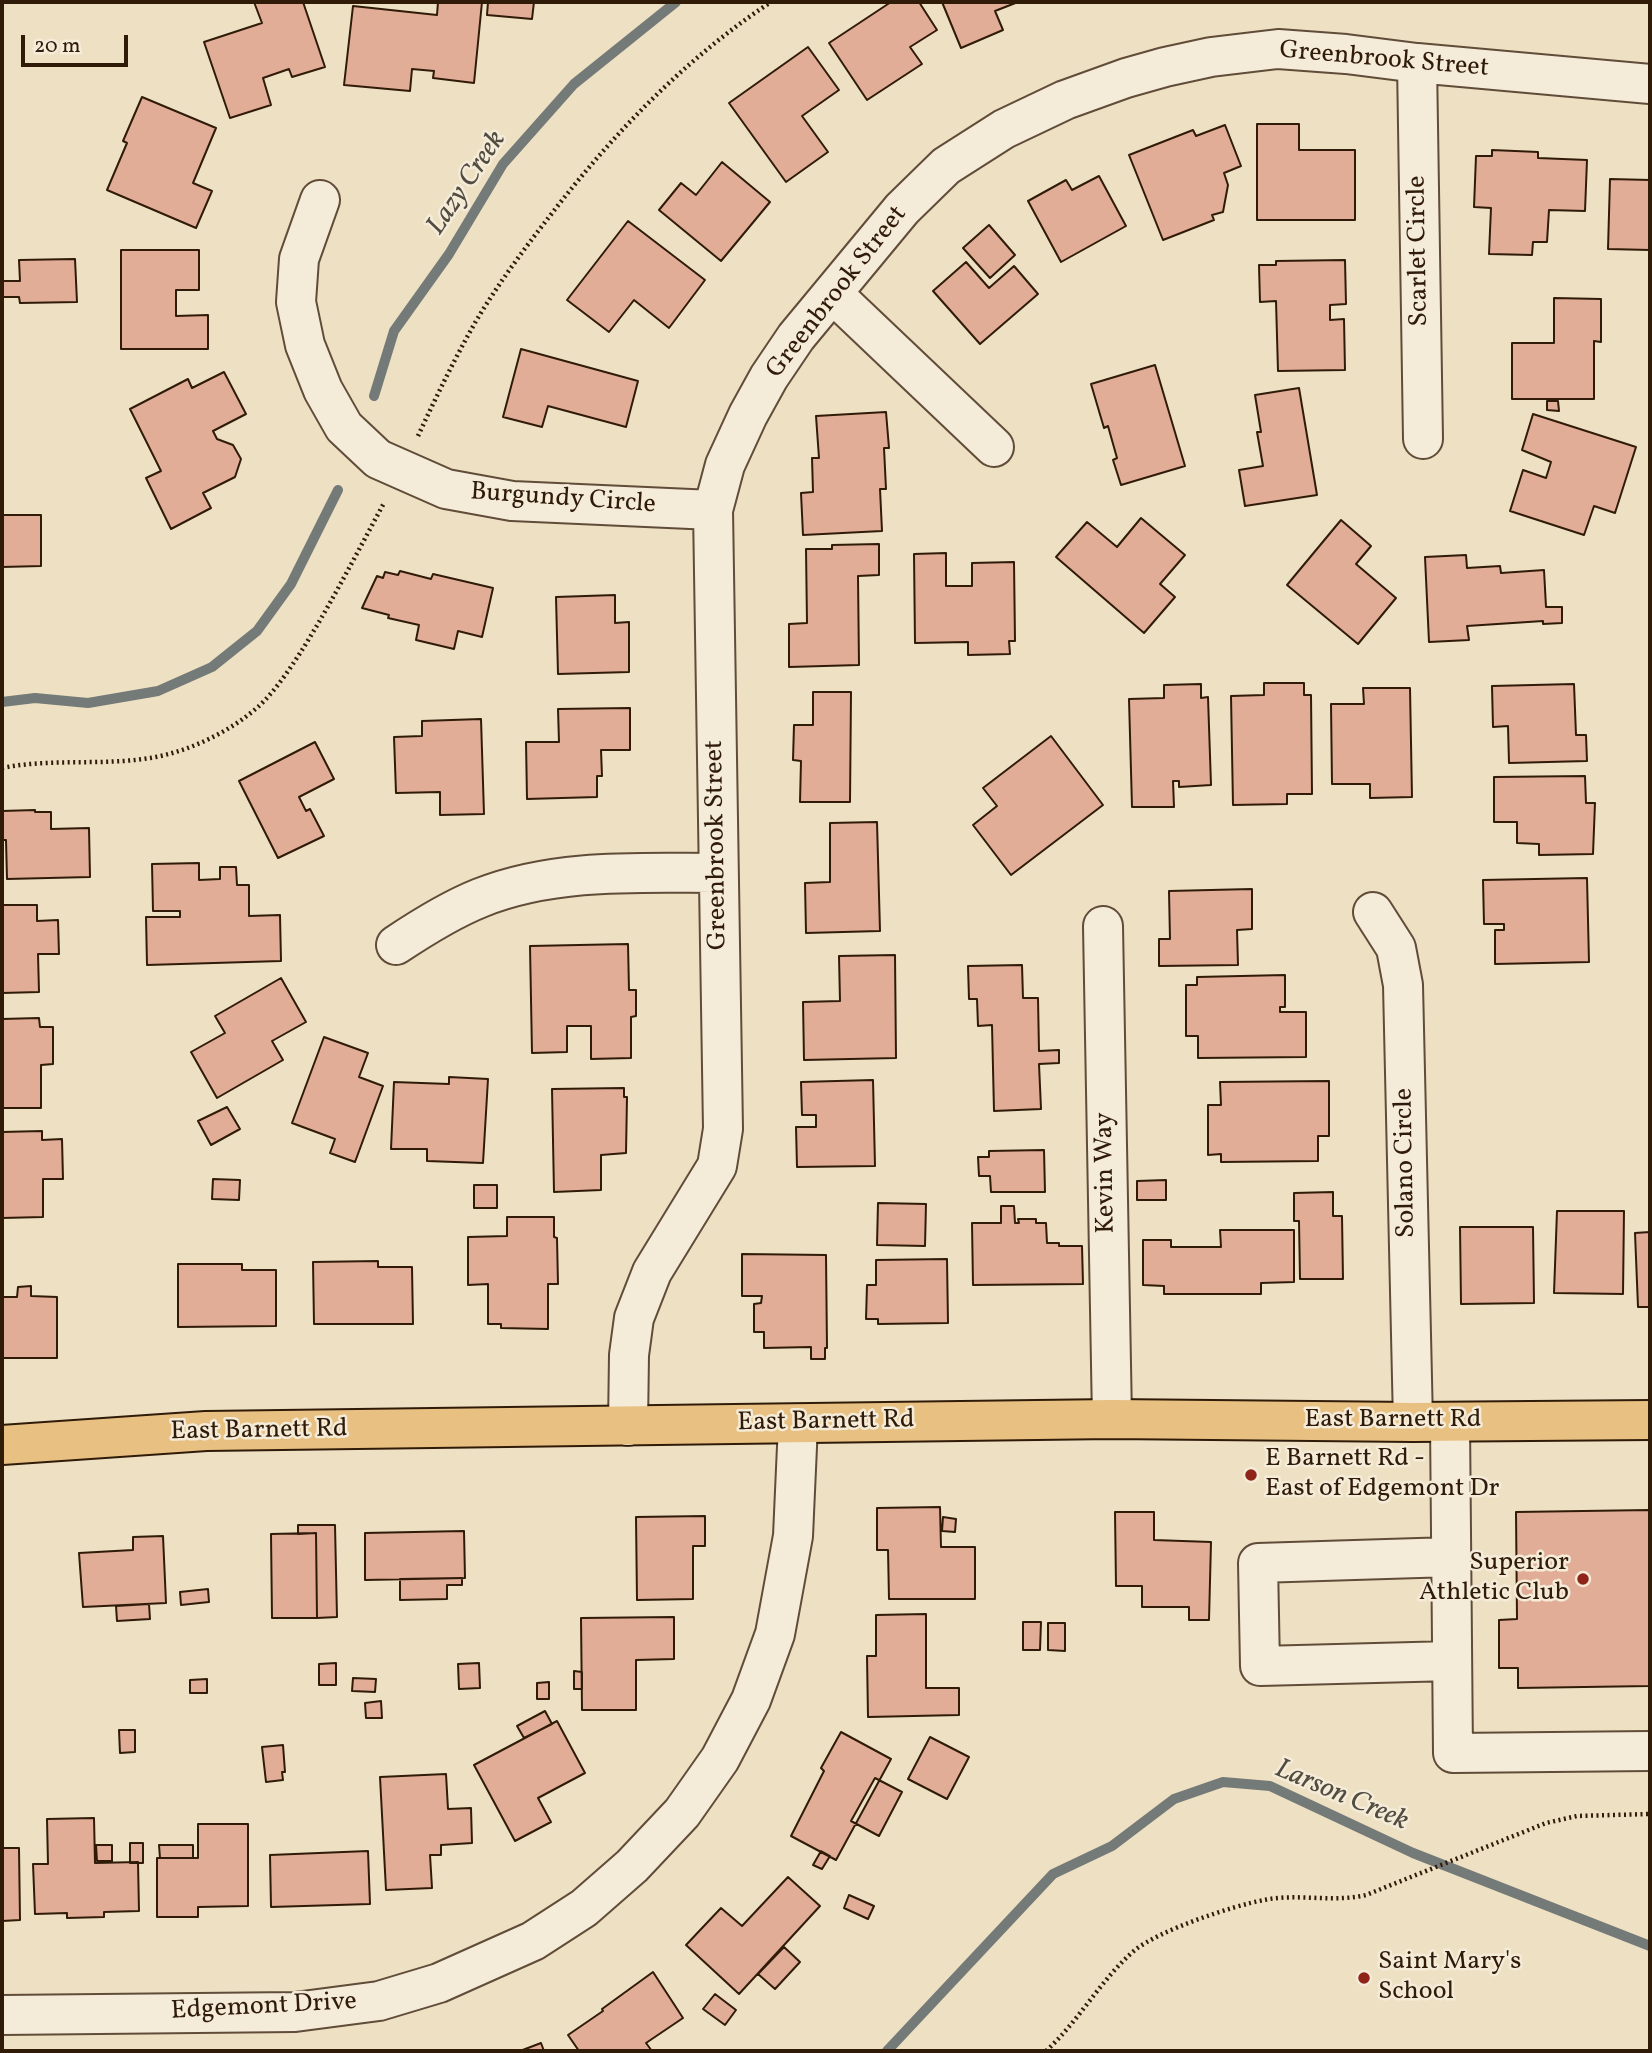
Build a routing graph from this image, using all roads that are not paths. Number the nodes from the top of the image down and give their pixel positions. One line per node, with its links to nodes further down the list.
1 (1417, 63): 2 (street, Greenbrook Street); 4 (street, Greenbrook Street); 5 (street, Scarlet Circle)
2 (1650, 84)
3 (320, 201): 7 (street, Burgundy Circle)
4 (833, 294): 6 (street); 7 (street, Greenbrook Street)
5 (1423, 439)
6 (994, 447)
7 (713, 510): 8 (street, Greenbrook Street)
8 (719, 873): 11 (street); 17 (street, Greenbrook Street)
9 (1373, 912): 14 (street, Solano Circle)
10 (1103, 926): 12 (street, Kevin Way)
11 (396, 945)
12 (1112, 1419): 14 (main road, East Barnett Rd); 16 (main road, East Barnett Rd)
13 (1650, 1420): 15 (main road, East Barnett Rd)
14 (1413, 1422): 15 (main road, East Barnett Rd)
15 (1450, 1422): 19 (street)
16 (798, 1423): 17 (main road, East Barnett Rd); 22 (street, Edgemont Drive)
17 (628, 1426): 18 (main road, East Barnett Rd)
18 (2, 1445)
19 (1451, 1557): 20 (street); 20 (street)
20 (1452, 1661): 21 (street)
21 (1650, 1751)
22 (2, 2015)

